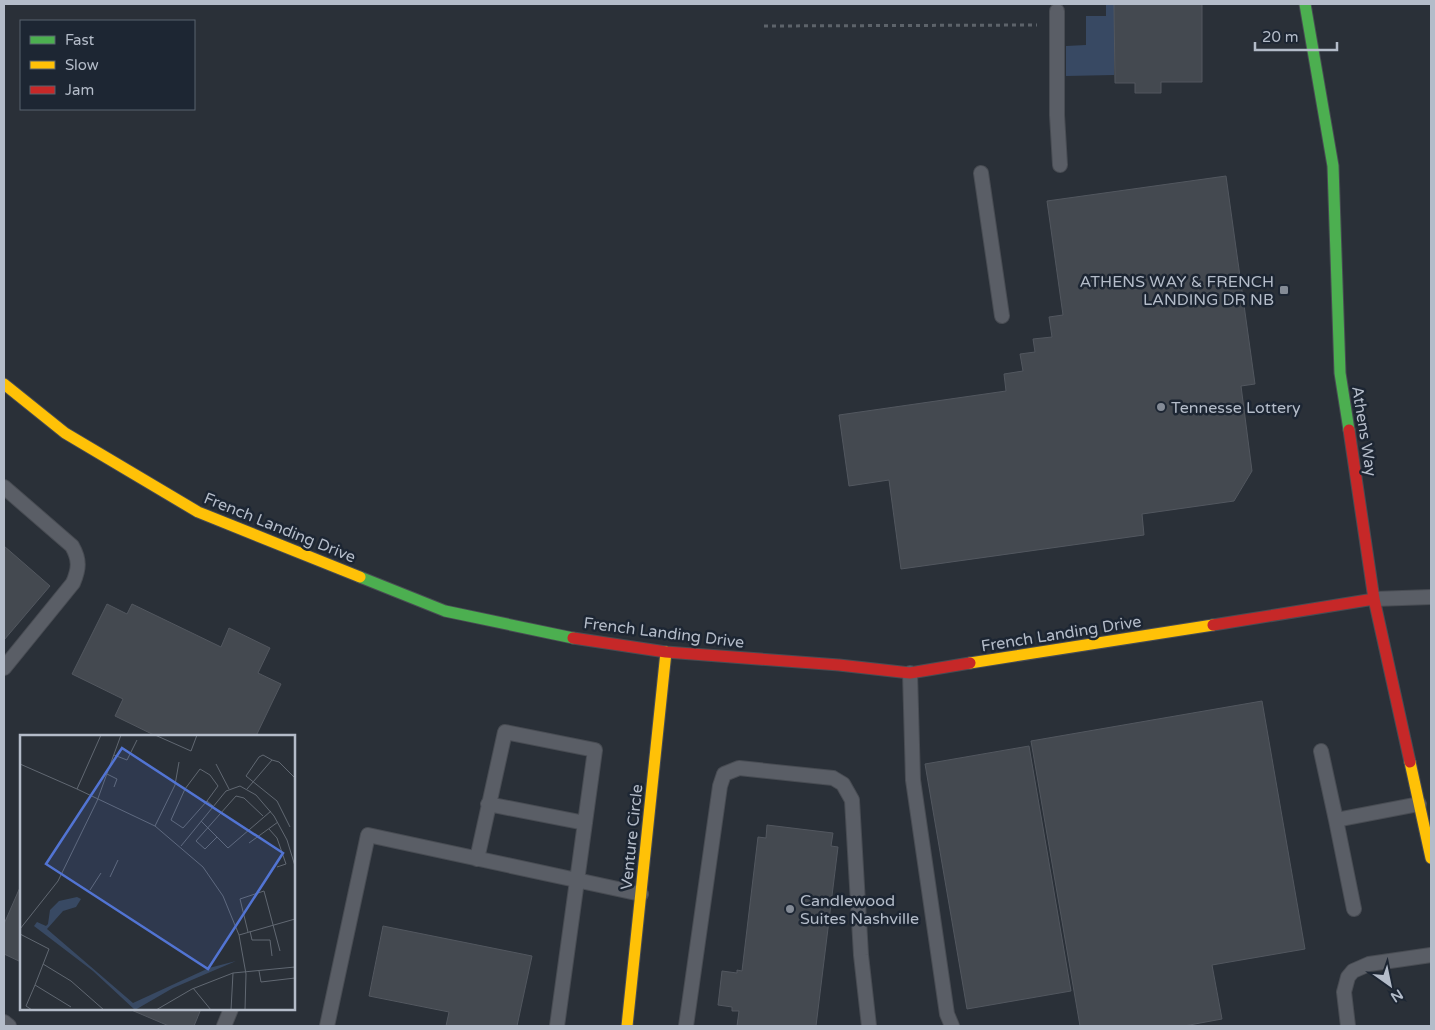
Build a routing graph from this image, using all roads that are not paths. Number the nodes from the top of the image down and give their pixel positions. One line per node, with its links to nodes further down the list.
1 (1305, 4): 9 (street, Athens Way)
2 (1057, 18): 3 (lane)
3 (1060, 165)
4 (981, 173): 5 (lane)
5 (1002, 316)
6 (4, 384): 10 (street, French Landing Drive)
7 (4, 488): 11 (lane)
8 (1431, 596): 9 (lane)
9 (1374, 599): 12 (street, French Landing Drive); 15 (street, Athens Way)
10 (666, 652): 12 (street, French Landing Drive); 21 (street, Venture Circle)
11 (4, 668)
12 (910, 673): 33 (lane)
13 (1321, 751): 16 (lane)
14 (488, 804): 17 (lane); 17 (lane); 19 (lane)
15 (1419, 804): 16 (lane); 18 (street, Athens Way)
16 (1336, 820): 22 (lane)
17 (584, 823): 20 (lane)
18 (1431, 858)
19 (477, 859): 20 (lane); 28 (lane)
20 (576, 880): 21 (lane); 29 (lane)
21 (641, 894): 30 (street, Venture Circle)
22 (1354, 909)
23 (1431, 955): 34 (lane)
24 (231, 1010): 27 (lane)
25 (4, 1022): 26 (lane)
26 (9, 1026)
27 (224, 1026)
28 (327, 1026)
29 (556, 1026)
30 (627, 1026)
31 (686, 1026): 32 (lane)
32 (869, 1026)
33 (952, 1026)
34 (1348, 1026)

